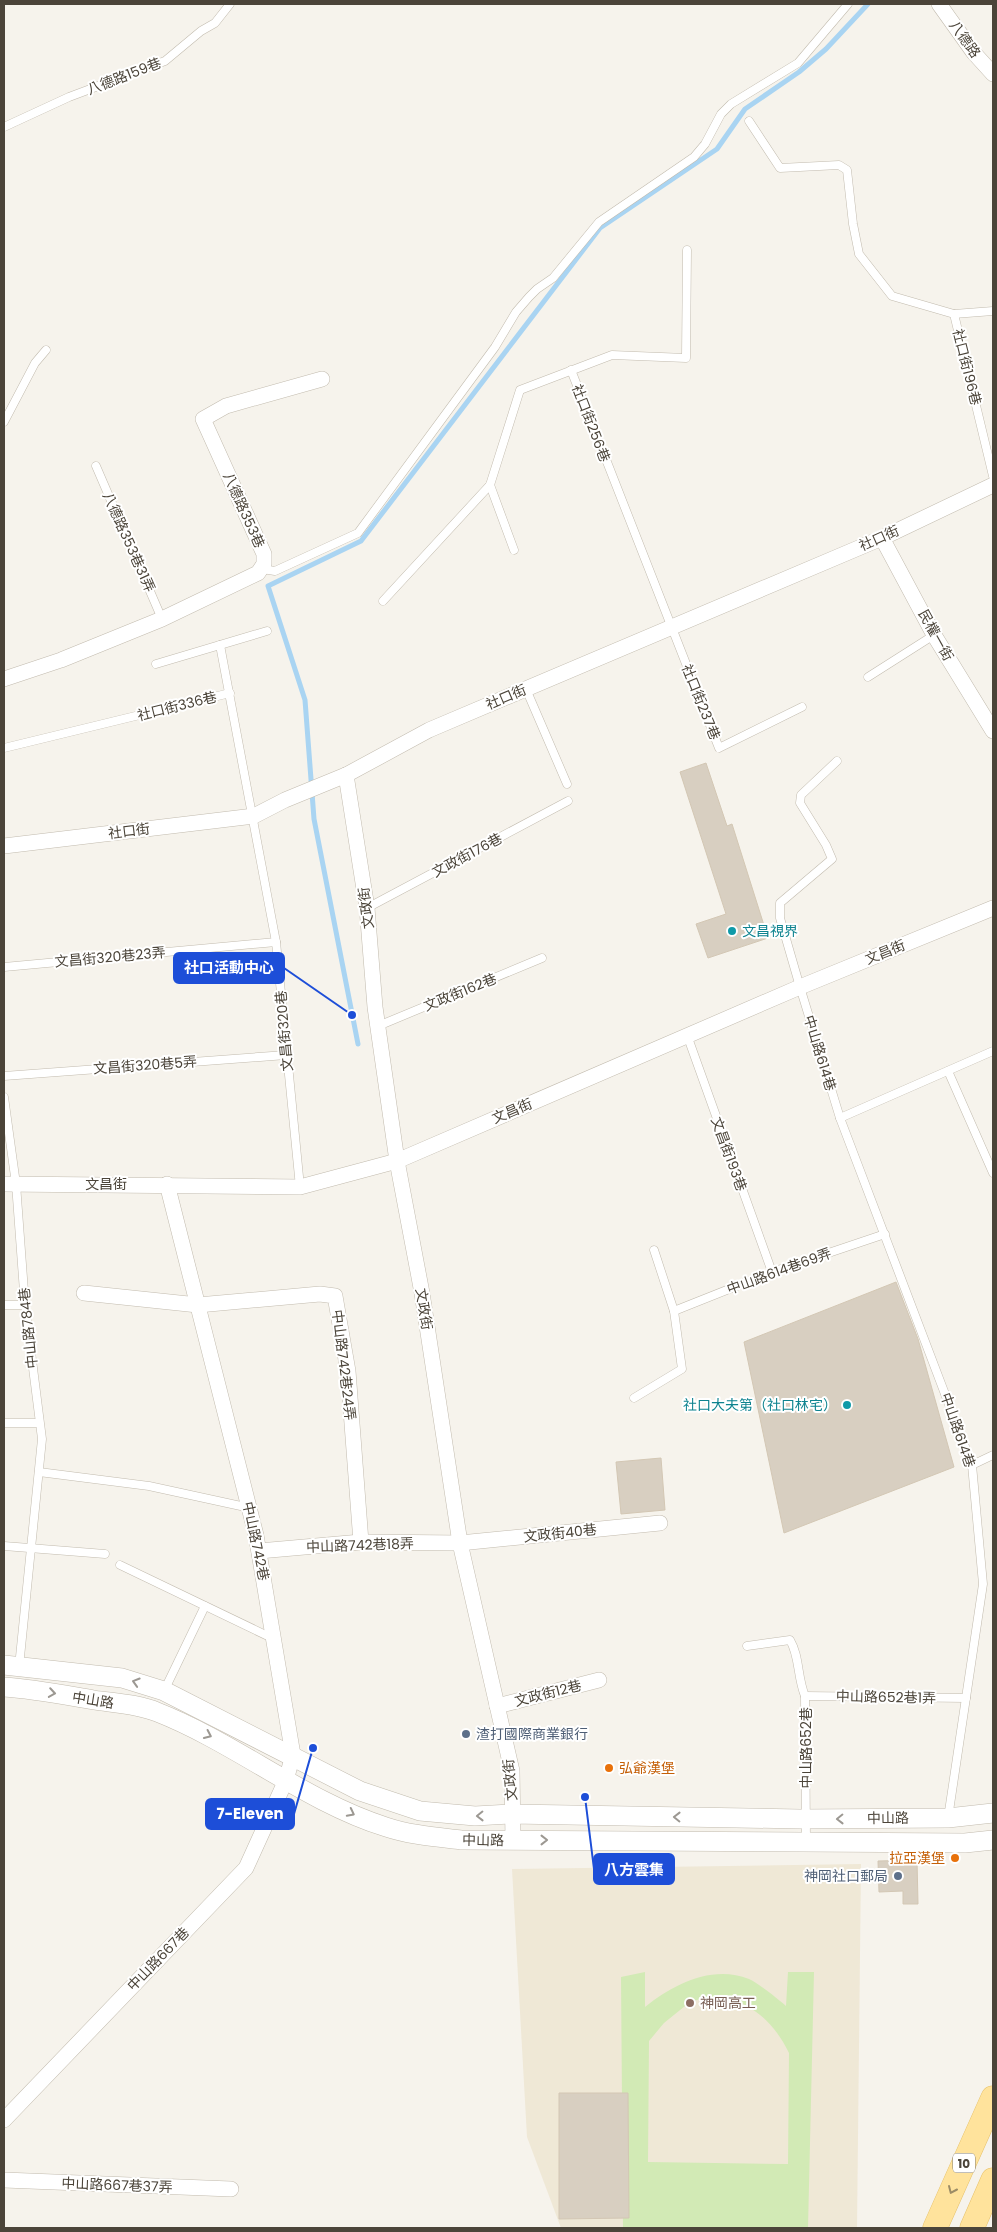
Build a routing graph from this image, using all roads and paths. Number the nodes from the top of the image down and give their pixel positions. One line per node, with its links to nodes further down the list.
1 (230, 4): 6 (lane, 八德路159巷)
2 (848, 4): 20 (lane)
3 (939, 4): 4 (street, 八德路)
4 (993, 74)
5 (748, 121): 9 (lane, 社口街196巷)
6 (4, 127)
7 (687, 250): 11 (lane)
8 (993, 311): 9 (lane)
9 (954, 314): 15 (lane, 社口街196巷)
10 (46, 350): 13 (lane)
11 (571, 370): 16 (lane, 社口街256巷); 23 (lane, 社口街256巷)
12 (322, 379): 20 (street, 八德路353巷)
13 (4, 422)
14 (96, 466): 22 (lane, 八德路353巷31弄)
15 (993, 476)
16 (490, 485): 19 (lane); 21 (lane, 社口街256巷)
17 (993, 485): 18 (street, 社口街)
18 (882, 538): 23 (street, 社口街); 25 (street, 民權一街)
19 (514, 550)
20 (262, 569): 22 (street, 八德路353巷)
21 (383, 602)
22 (162, 619): 29 (street, 八德路353巷)
23 (670, 627): 30 (street, 社口街); 32 (lane, 社口街237巷)
24 (267, 631): 26 (lane)
25 (934, 635): 28 (lane); 33 (street, 民權一街)
26 (220, 645): 27 (lane); 31 (lane)
27 (156, 664)
28 (868, 677)
29 (4, 679)
30 (526, 689): 36 (street, 社口街); 37 (lane)
31 (230, 693): 34 (lane, 社口街336巷); 39 (lane, 社口街336巷)
32 (802, 707)
33 (993, 731)
34 (4, 748)
35 (837, 761): 46 (lane, 中山路614巷)
36 (346, 775): 39 (street, 社口街); 41 (street, 文政街)
37 (567, 784)
38 (568, 801): 41 (lane, 文政街176巷)
39 (254, 816): 40 (street, 社口街); 43 (lane, 文昌街320巷)
40 (4, 846)
41 (366, 908): 47 (street, 文政街)
42 (993, 908): 46 (street, 文昌街)
43 (276, 942): 45 (lane, 文昌街320巷23弄); 50 (lane, 文昌街320巷)
44 (542, 958): 47 (lane, 文政街162巷)
45 (4, 967)
46 (800, 987): 48 (street, 文昌街); 54 (lane, 中山路614巷)
47 (378, 1026): 55 (street, 文政街)
48 (687, 1036): 55 (street, 文昌街); 62 (lane, 文昌街193巷)
49 (993, 1051): 51 (lane)
50 (286, 1054): 52 (lane, 文昌街320巷5弄); 59 (lane, 文昌街320巷)
51 (948, 1071): 54 (lane); 56 (lane)
52 (4, 1076)
53 (4, 1098): 57 (lane, 中山路784巷)
54 (840, 1118): 60 (lane, 中山路614巷)
55 (397, 1162): 59 (street, 文昌街); 77 (street, 文政街)
56 (993, 1173)
57 (10, 1184): 58 (street, 文昌街); 65 (lane, 中山路784巷)
58 (167, 1184): 59 (street, 文昌街); 66 (street, 中山路742巷)
59 (300, 1187)
60 (885, 1234): 62 (lane, 中山路614巷69弄); 72 (lane, 中山路614巷)
61 (654, 1250): 67 (lane)
62 (772, 1272): 67 (lane, 中山路614巷69弄)
63 (84, 1292): 66 (street)
64 (4, 1305): 65 (lane)
65 (25, 1305): 70 (lane, 中山路784巷)
66 (198, 1305): 74 (street, 中山路742巷); 76 (street, 中山路742巷24弄)
67 (674, 1311): 68 (lane)
68 (634, 1398)
69 (4, 1423): 70 (lane)
70 (39, 1423): 73 (lane, 中山路784巷)
71 (993, 1455): 72 (lane)
72 (972, 1465): 91 (lane, 中山路614巷)
73 (39, 1472): 74 (lane); 79 (lane, 中山路784巷)
74 (250, 1508): 80 (street, 中山路742巷)
75 (660, 1524): 77 (street, 文政街40巷)
76 (361, 1542): 77 (street, 中山路742巷18弄); 80 (street, 中山路742巷18弄)
77 (460, 1543): 92 (street, 文政街)
78 (4, 1546): 79 (lane)
79 (31, 1547): 81 (lane); 86 (lane, 中山路784巷)
80 (259, 1550): 84 (street, 中山路742巷)
81 (105, 1554)
82 (120, 1565): 83 (lane)
83 (206, 1606): 84 (lane); 89 (lane)
84 (274, 1639): 93 (street, 中山路742巷)
85 (747, 1646): 90 (lane, 中山路652巷)
86 (11, 1666): 89 (street, 中山路, one-way to 86)
87 (599, 1680): 92 (street, 文政街12巷)
88 (4, 1687): 94 (street, 中山路, one-way to 94)
89 (164, 1690): 93 (street, 中山路)
90 (805, 1696): 91 (lane, 中山路652巷1弄); 98 (lane, 中山路652巷)
91 (966, 1698): 97 (lane, 中山路614巷)
92 (497, 1706): 96 (street, 文政街)
93 (293, 1755): 94 (street, 中山路742巷); 96 (street, 中山路, one-way to 93)
94 (286, 1780): 99 (street, 中山路, one-way to 99); 103 (street, 中山路667巷)
95 (993, 1813): 97 (street, 中山路)
96 (512, 1814): 98 (street, 中山路, one-way to 96); 99 (street, 文政街)
97 (948, 1818): 98 (street, 中山路, one-way to 98)
98 (806, 1819): 101 (lane, 中山路652巷)
99 (512, 1840): 101 (street, 中山路, one-way to 101)
100 (993, 1840): 101 (street, 中山路)
101 (806, 1842)
102 (993, 2098): 107 (main road, 10, one-way to 107)
103 (4, 2120)
104 (4, 2180): 106 (street, 中山路667巷37弄)
105 (993, 2180): 108 (main road, 10)
106 (230, 2189)
107 (935, 2228)
108 (972, 2228)

